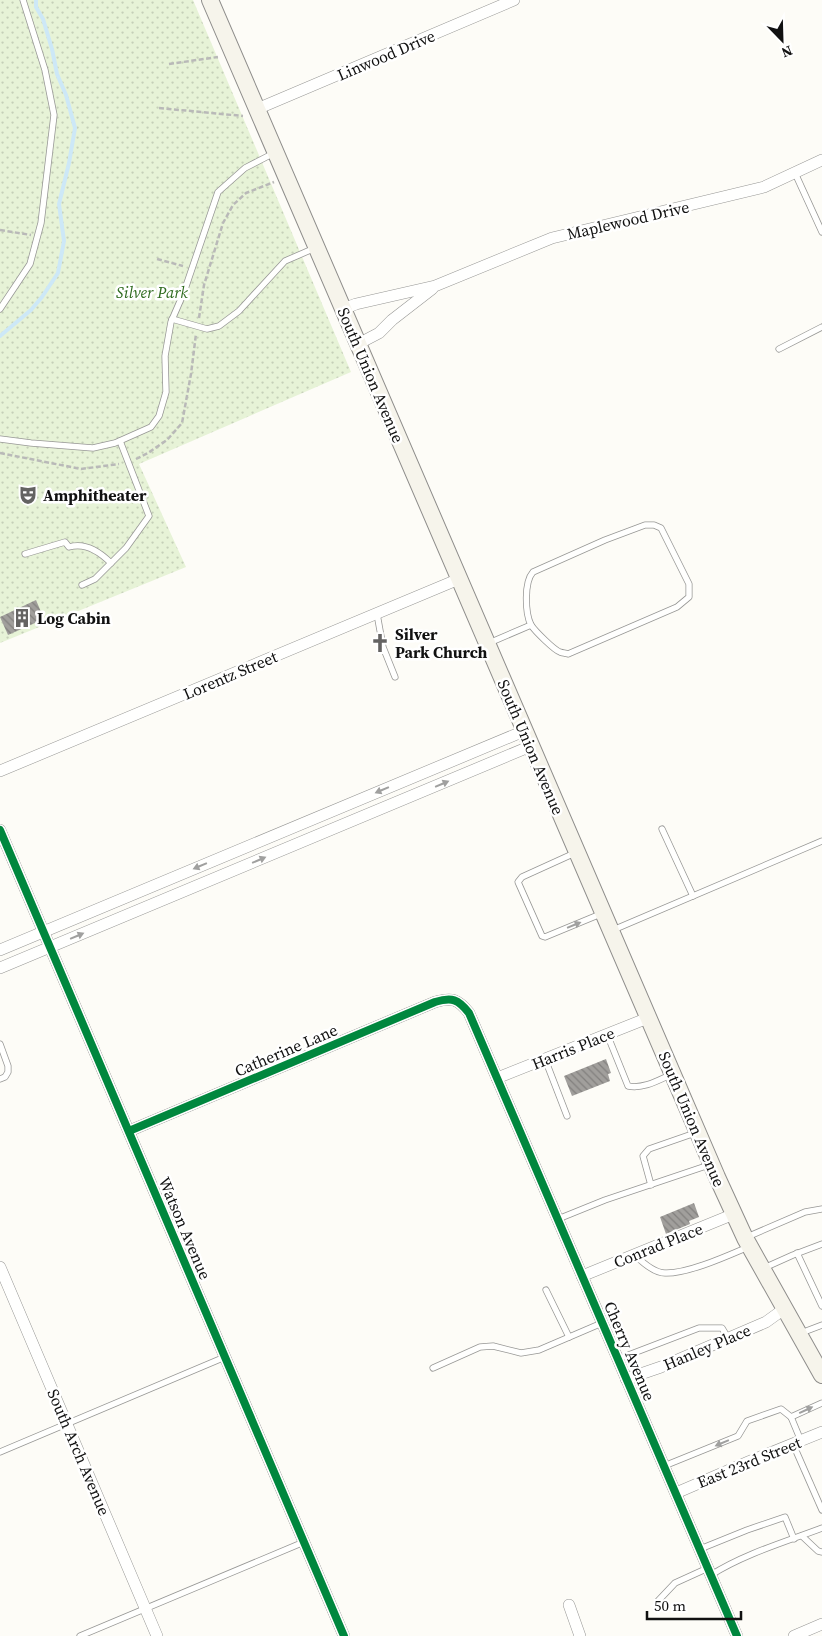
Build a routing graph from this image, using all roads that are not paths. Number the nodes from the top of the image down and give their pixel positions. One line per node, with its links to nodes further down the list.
1 (23, 0): 11 (lane)
2 (210, 0): 4 (main road, South Union Avenue)
3 (514, 0): 4 (street, Linwood Drive)
4 (250, 113): 5 (main road, South Union Avenue)
5 (276, 152): 9 (main road, South Union Avenue); 13 (lane)
6 (822, 160): 7 (street, Maplewood Drive)
7 (795, 173): 8 (lane); 10 (street, Maplewood Drive)
8 (822, 232)
9 (317, 247): 12 (main road, South Union Avenue); 13 (lane)
10 (436, 286): 12 (street, Maplewood Drive); 15 (street, Maplewood Drive)
11 (0, 308)
12 (344, 309): 15 (main road, South Union Avenue)
13 (172, 319): 18 (lane)
14 (822, 327): 16 (lane)
15 (358, 344): 21 (main road, South Union Avenue)
16 (779, 349)
17 (0, 439): 18 (lane)
18 (120, 441): 20 (lane)
19 (25, 554): 20 (lane)
20 (111, 563): 22 (lane)
21 (459, 579): 23 (street, Lorentz Street); 25 (main road, South Union Avenue)
22 (82, 585)
23 (377, 614): 26 (lane); 29 (street, Lorentz Street)
24 (531, 625): 24 (lane); 25 (lane)
25 (487, 643): 27 (main road, South Union Avenue)
26 (395, 677)
27 (524, 731): 28 (main road, South Union Avenue); 30 (street)
28 (531, 746): 31 (street, one-way to 28); 37 (main road, South Union Avenue)
29 (0, 771)
30 (414, 776): 31 (street); 32 (street, one-way to 32)
31 (422, 792): 35 (street)
32 (323, 815): 35 (street); 38 (street)
33 (662, 829): 41 (lane)
34 (0, 830): 45 (street, Watson Avenue)
35 (330, 830): 39 (street, one-way to 35)
36 (822, 841): 41 (lane)
37 (576, 852): 43 (main road, South Union Avenue); 43 (lane, one-way to 43)
38 (231, 853): 39 (street); 40 (street, one-way to 40)
39 (237, 869): 42 (street)
40 (140, 892): 42 (street); 45 (street)
41 (693, 896): 44 (lane)
42 (147, 907): 46 (street, one-way to 42)
43 (603, 913): 44 (main road, South Union Avenue)
44 (611, 931): 50 (main road, South Union Avenue)
45 (43, 932): 46 (street, Watson Avenue); 47 (street)
46 (50, 947): 48 (street); 58 (street, Watson Avenue)
47 (0, 950)
48 (0, 968)
49 (455, 1000): 55 (street, Cherry Avenue); 58 (street, Catherine Lane)
50 (648, 1018): 51 (street, Harris Place); 54 (main road, South Union Avenue)
51 (607, 1034): 53 (street, Harris Place); 54 (lane)
52 (0, 1044): 56 (lane)
53 (545, 1059): 55 (street, Harris Place); 57 (lane)
54 (672, 1074): 59 (main road, South Union Avenue)
55 (497, 1078): 64 (street, Cherry Avenue)
56 (0, 1079)
57 (567, 1116)
58 (129, 1131): 80 (street, Watson Avenue)
59 (697, 1132): 60 (main road, South Union Avenue); 61 (lane)
60 (711, 1165): 61 (lane); 63 (main road, South Union Avenue)
61 (651, 1185): 64 (lane)
62 (822, 1209): 65 (lane)
63 (734, 1214): 65 (main road, South Union Avenue); 68 (street, Conrad Place)
64 (558, 1219): 71 (street, Cherry Avenue)
65 (747, 1242): 68 (lane); 70 (main road, South Union Avenue)
66 (822, 1244): 67 (lane)
67 (797, 1253): 70 (lane); 73 (lane)
68 (634, 1254): 71 (street, Conrad Place)
69 (0, 1267): 87 (street, South Arch Avenue)
70 (762, 1269): 74 (main road, South Union Avenue)
71 (582, 1276): 75 (street, Cherry Avenue)
72 (546, 1290): 78 (lane)
73 (822, 1306)
74 (784, 1309): 77 (main road, South Union Avenue); 79 (street, Hanley Place)
75 (602, 1323): 78 (lane); 81 (street, Cherry Avenue)
76 (822, 1325): 77 (lane)
77 (799, 1334): 83 (main road, South Union Avenue)
78 (569, 1337): 82 (lane)
79 (728, 1338): 81 (lane); 84 (street, Hanley Place)
80 (225, 1357): 87 (lane); 97 (street, Watson Avenue)
81 (618, 1359): 84 (street, Cherry Avenue)
82 (433, 1368)
83 (822, 1375)
84 (626, 1379): 91 (street, Cherry Avenue)
85 (822, 1402): 86 (lane, one-way to 85)
86 (791, 1417): 89 (lane); 91 (lane, one-way to 91)
87 (67, 1424): 90 (lane); 103 (street, South Arch Avenue)
88 (822, 1432): 89 (street, East 23rd Street)
89 (797, 1442): 92 (street, East 23rd Street); 93 (lane)
90 (0, 1452)
91 (664, 1466): 92 (street, Cherry Avenue)
92 (676, 1494): 98 (street, Cherry Avenue)
93 (822, 1510)
94 (822, 1528): 95 (lane)
95 (802, 1536): 96 (lane); 99 (lane)
96 (794, 1539): 98 (lane); 100 (lane)
97 (304, 1542): 103 (lane); 107 (street, Watson Avenue)
98 (700, 1549): 100 (street, Cherry Avenue)
99 (822, 1552)
100 (709, 1571): 101 (lane); 109 (street, Cherry Avenue)
101 (658, 1601)
102 (569, 1604): 108 (street)
103 (146, 1609): 105 (lane); 106 (street, South Arch Avenue)
104 (822, 1624): 110 (street)
105 (80, 1636)
106 (157, 1636)
107 (344, 1636)
108 (580, 1636)
109 (737, 1636)
110 (794, 1636)

